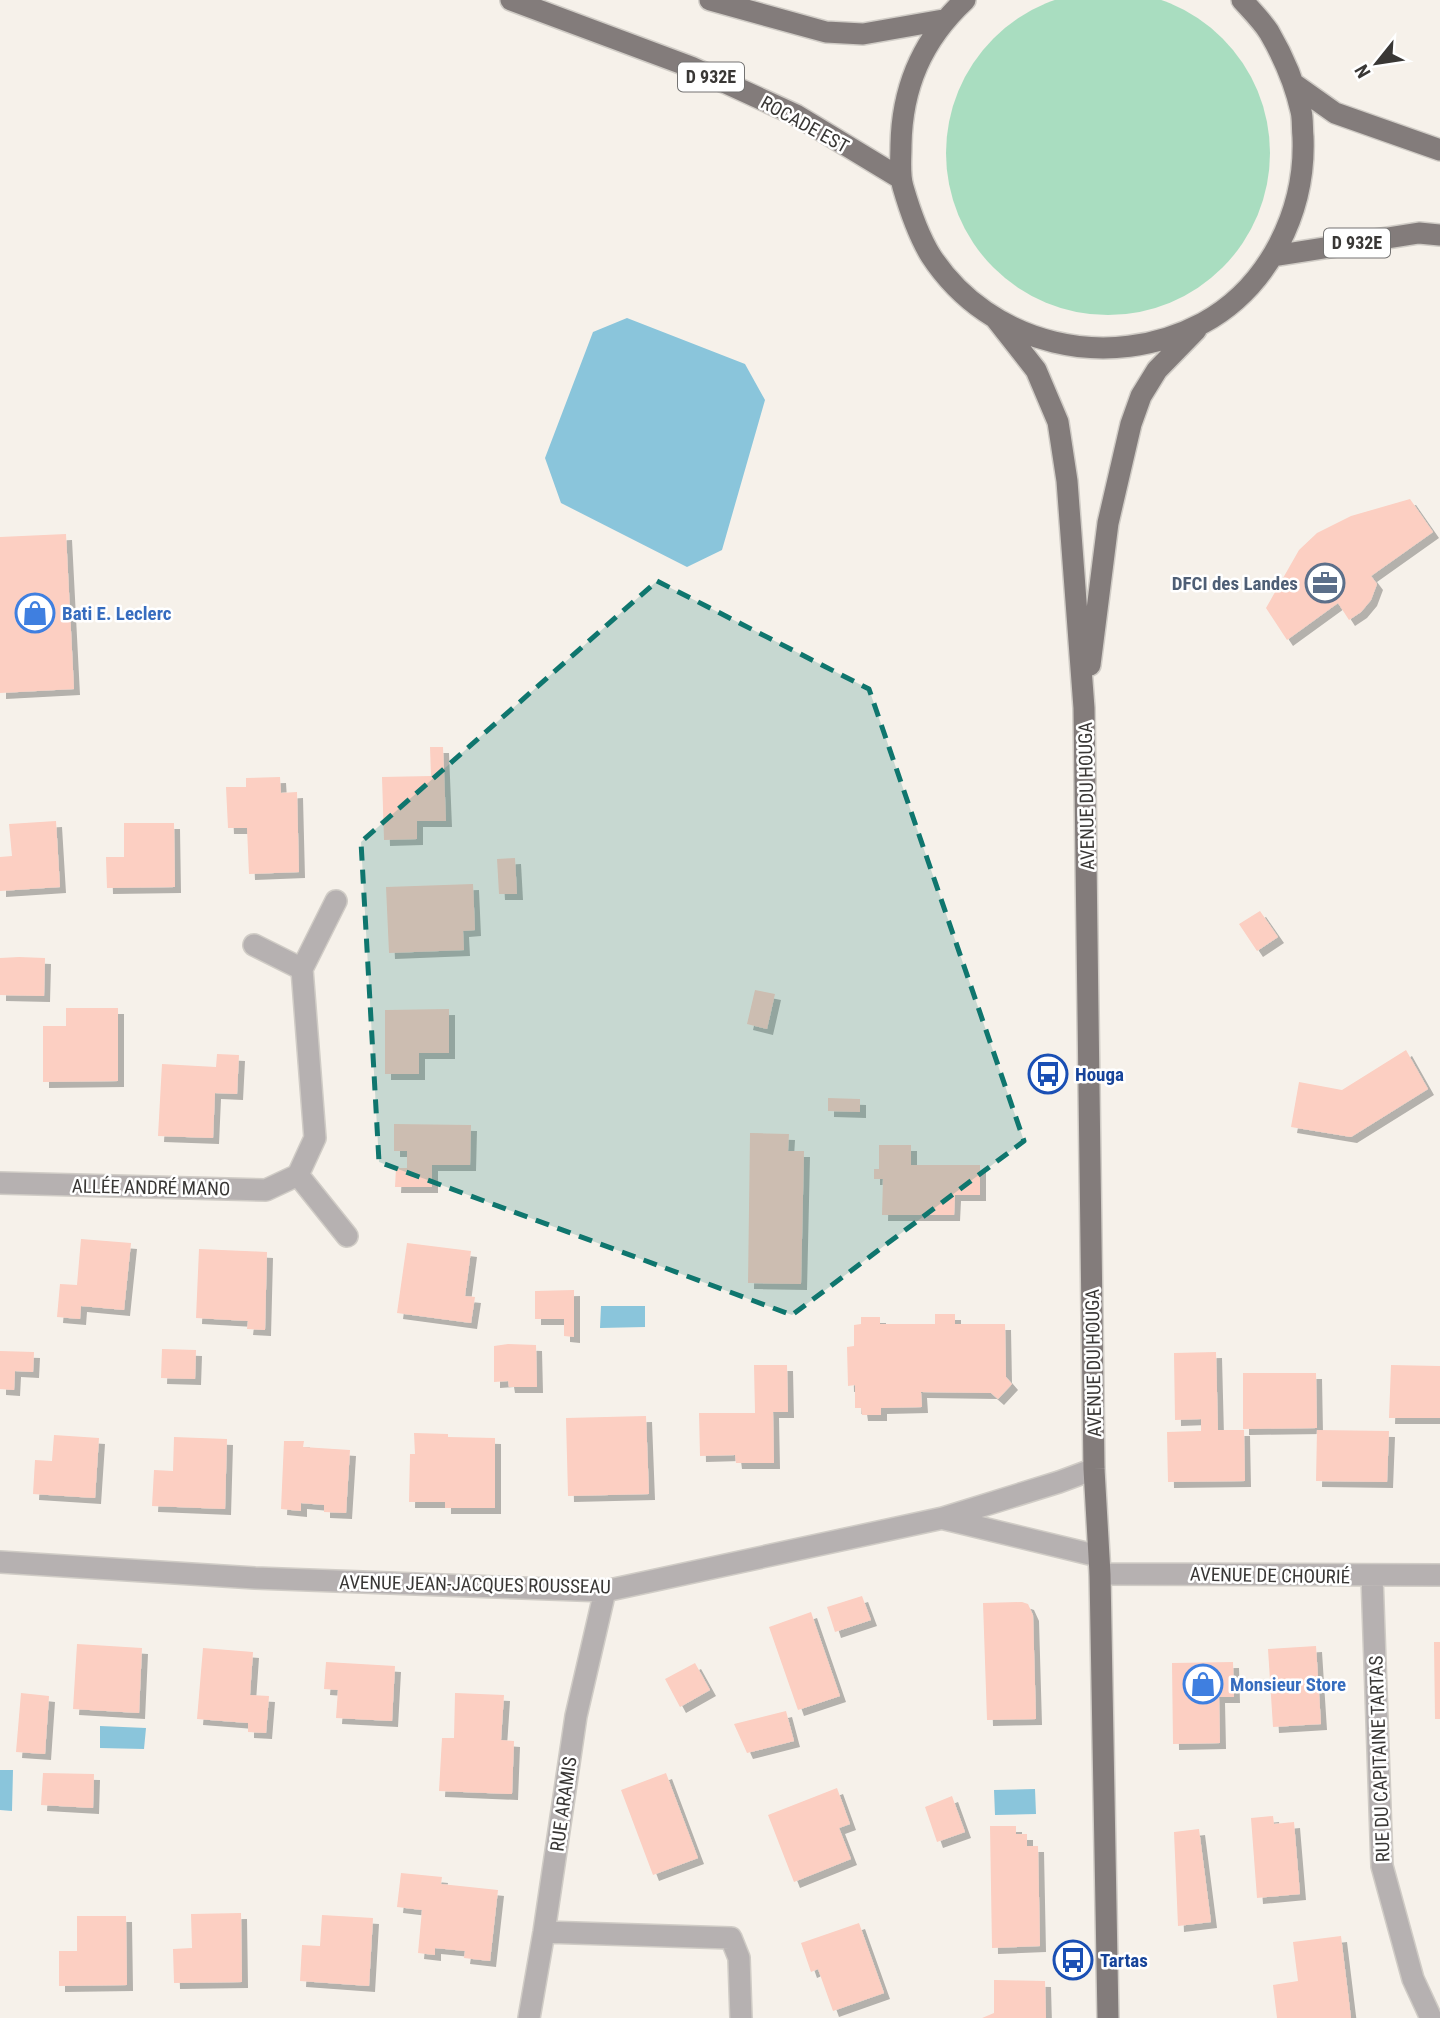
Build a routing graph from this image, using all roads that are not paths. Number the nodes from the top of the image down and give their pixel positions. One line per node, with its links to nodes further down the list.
1 (511, 0): 8 (main road, ROCADE EST / D 932E)
2 (710, 0): 5 (main road)
3 (965, 0): 5 (main road)
4 (1242, 0): 6 (main road)
5 (943, 20): 8 (main road)
6 (1293, 84): 7 (main road); 10 (main road)
7 (1440, 150)
8 (900, 178): 11 (main road)
9 (1440, 235): 10 (main road, D 932E)
10 (1273, 256): 12 (main road)
11 (996, 319): 12 (main road); 13 (main road, AVENUE DU HOUGA)
12 (1204, 322): 13 (main road, AVENUE DU HOUGA)
13 (1084, 708): 20 (main road, AVENUE DU HOUGA)
14 (336, 901): 16 (street)
15 (254, 945): 16 (street)
16 (302, 968): 17 (street)
17 (298, 1175): 18 (street, ALLÉE ANDRÉ MANO); 19 (street)
18 (0, 1183)
19 (346, 1236)
20 (1094, 1469): 21 (street, AVENUE JEAN-JACQUES ROUSSEAU); 23 (main road, AVENUE DU HOUGA)
21 (943, 1518): 23 (street, AVENUE JEAN-JACQUES ROUSSEAU); 26 (street, AVENUE JEAN-JACQUES ROUSSEAU)
22 (0, 1562): 26 (street, AVENUE JEAN-JACQUES ROUSSEAU)
23 (1099, 1565): 25 (street, AVENUE DE CHOURIÉ); 30 (main road, AVENUE DU HOUGA)
24 (1440, 1574): 25 (street, AVENUE DE CHOURIÉ)
25 (1372, 1576): 31 (street, RUE DU CAPITAINE TARTAS)
26 (605, 1591): 27 (street, RUE ARAMIS)
27 (544, 1932): 28 (street, RUE ARAMIS); 29 (street)
28 (529, 2018)
29 (741, 2018)
30 (1108, 2018)
31 (1431, 2018)

